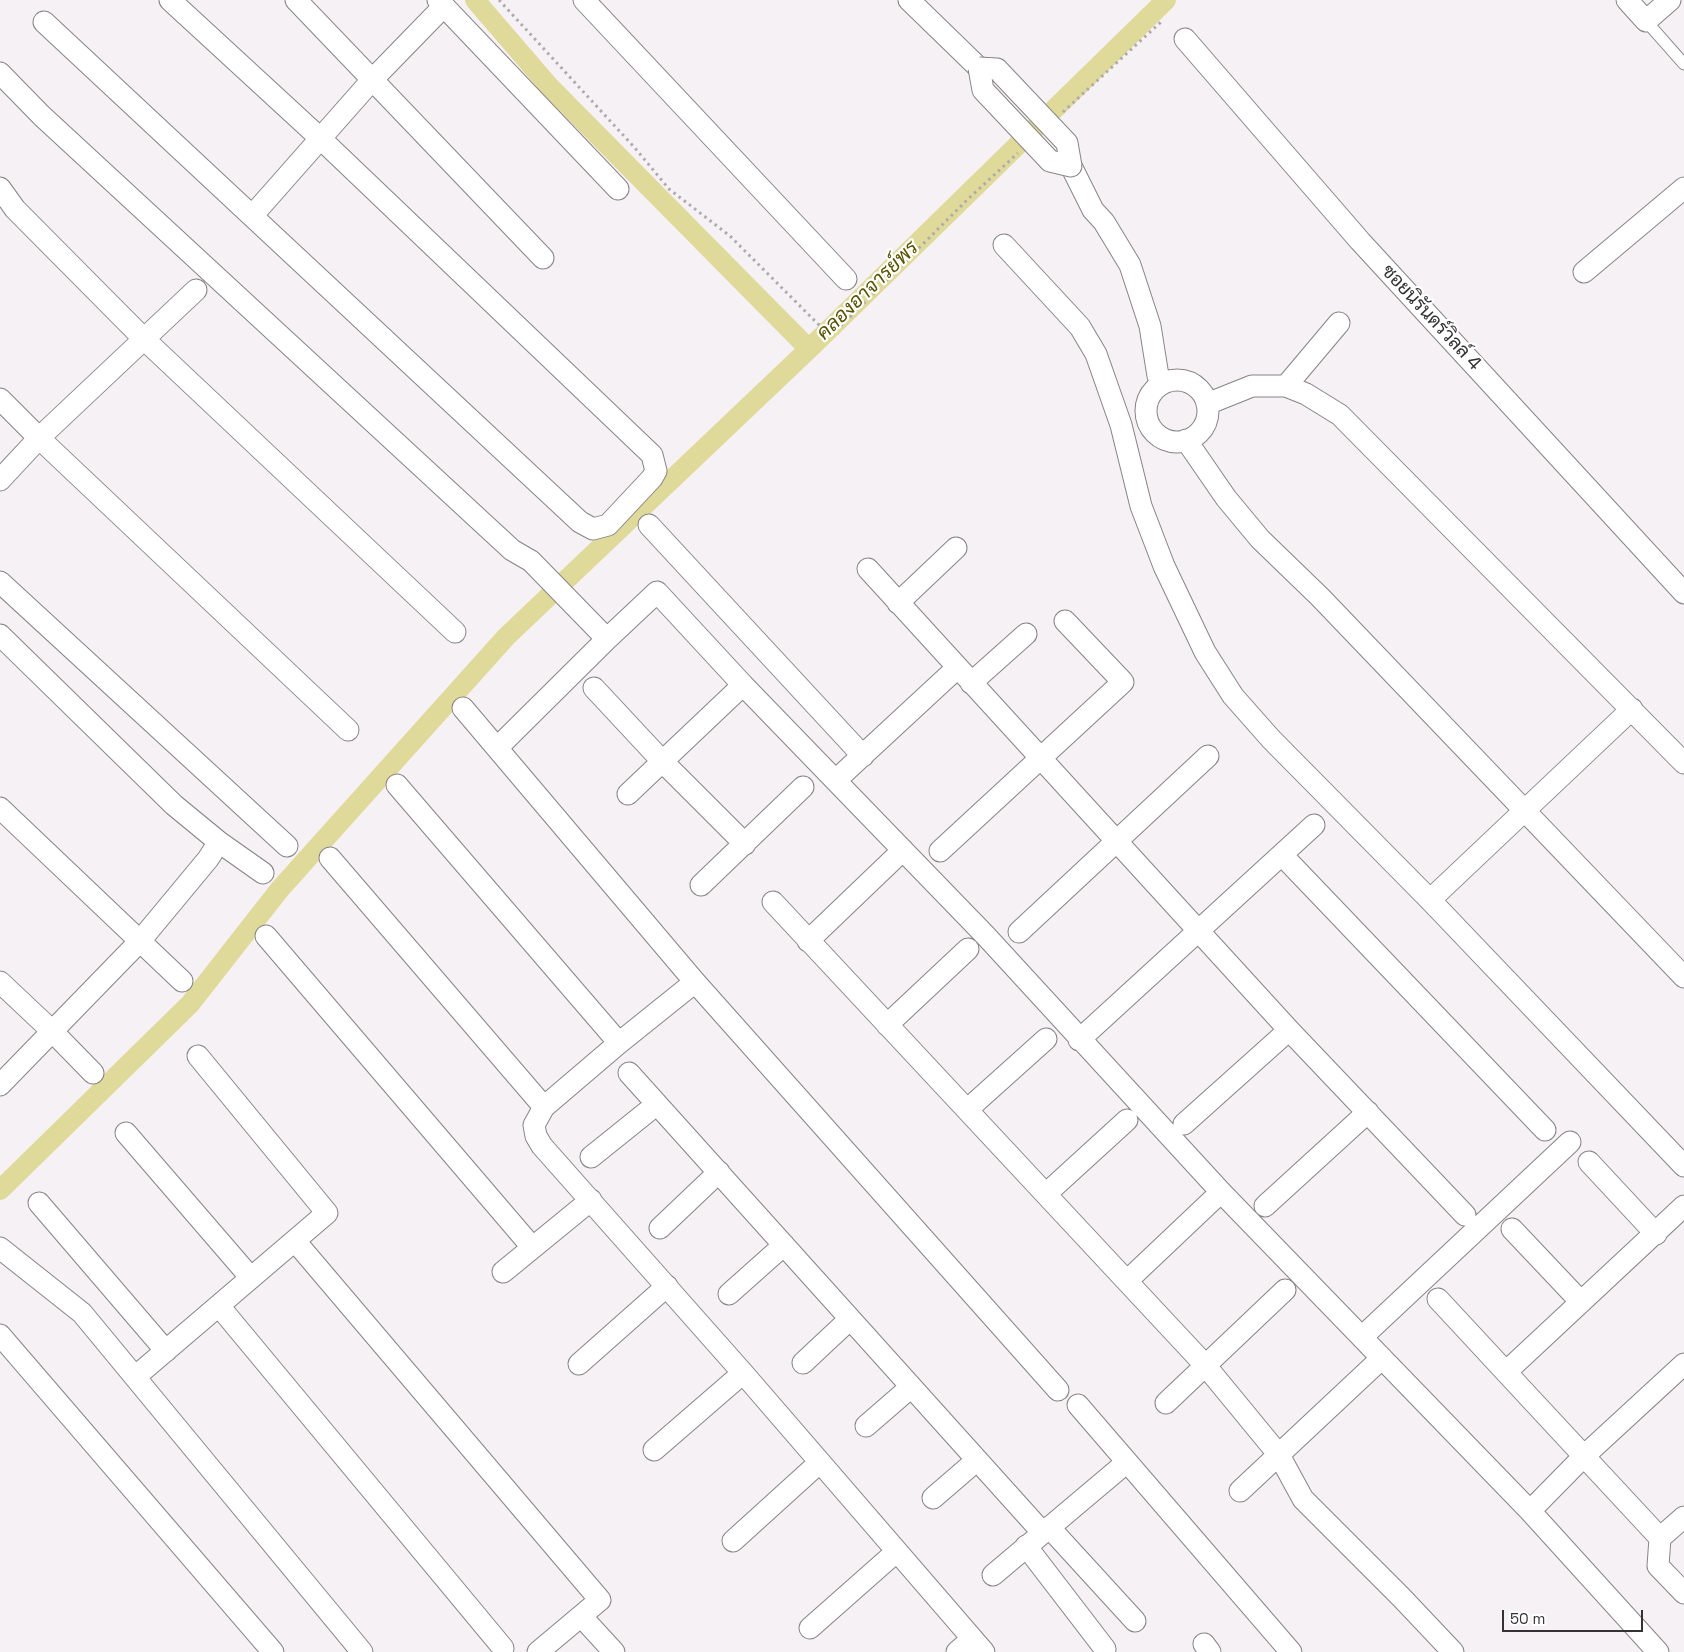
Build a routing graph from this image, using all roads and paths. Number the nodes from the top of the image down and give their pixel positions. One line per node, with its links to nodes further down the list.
1 (170, 0): 17 (street)
2 (296, 0): 15 (street)
3 (499, 0): 18 (path)
4 (584, 0): 26 (street)
5 (909, 0): 30 (street, bridge)
6 (1627, 0): 9 (street)
7 (1670, 0): 9 (street)
8 (441, 3): 15 (street); 21 (street)
9 (1646, 21): 13 (lane)
10 (44, 22): 22 (street)
11 (1161, 22): 16 (path)
12 (1185, 39): 43 (street, ซอยนิรันดร์วิลล์ 4)
13 (1684, 64)
14 (0, 73): 49 (street)
15 (372, 80): 17 (street); 24 (street)
16 (1062, 113)
17 (321, 139): 22 (street); 22 (street)
18 (1019, 152)
19 (0, 188): 29 (street)
20 (1684, 188): 25 (street)
21 (618, 189)
22 (252, 216)
23 (1004, 245): 35 (street)
24 (543, 258)
25 (1584, 272)
26 (846, 279)
27 (196, 290): 29 (street)
28 (1339, 323): 31 (street)
29 (144, 339): 36 (street); 46 (street)
30 (1163, 383): 33 (street); 34 (street)
31 (1286, 386): 33 (street); 54 (street)
32 (0, 399): 36 (street)
33 (1207, 404): 37 (street)
34 (1148, 423): 35 (street); 37 (street)
35 (1121, 425): 79 (street)
36 (38, 438): 38 (street); 55 (street)
37 (1186, 440): 67 (street)
38 (0, 480)
39 (649, 525): 57 (street)
40 (956, 548): 44 (street)
41 (868, 569): 44 (street)
42 (0, 582): 72 (street)
43 (1684, 592)
44 (898, 603): 50 (street)
45 (1065, 621): 59 (street)
46 (455, 632)
47 (1026, 634): 50 (street)
48 (0, 635): 69 (street)
49 (607, 639): 51 (street); 56 (street)
50 (964, 675): 57 (street); 59 (street)
51 (744, 685): 60 (street); 62 (street)
52 (594, 688): 60 (street)
53 (463, 708): 56 (street)
54 (1632, 709): 61 (street); 67 (street)
55 (348, 730)
56 (497, 748): 90 (street)
57 (863, 756): 62 (street)
58 (1208, 756): 70 (street)
59 (1041, 760): 70 (street); 74 (street)
60 (663, 762): 65 (street); 71 (street)
61 (1684, 763)
62 (836, 780): 73 (street)
63 (397, 785): 96 (street)
64 (804, 787): 71 (street)
65 (628, 794)
66 (0, 808): 85 (street)
67 (1524, 809): 79 (street); 87 (street)
68 (1314, 825): 75 (street)
69 (219, 842): 77 (street); 85 (street)
70 (1117, 843): 81 (street); 82 (street)
71 (745, 844): 78 (street)
72 (287, 846)
73 (903, 850): 84 (street); 95 (street)
74 (940, 851)
75 (1282, 855): 81 (street); 107 (street)
76 (330, 858): 102 (street)
77 (263, 873)
78 (701, 885)
79 (1430, 900): 112 (street)
80 (773, 902): 84 (street)
81 (1199, 930): 92 (street); 95 (street)
82 (1019, 932)
83 (266, 936): 126 (street)
84 (808, 940): 91 (street)
85 (140, 941): 88 (street); 93 (street)
86 (968, 949): 91 (street)
87 (1684, 978)
88 (182, 981)
89 (0, 982): 93 (street)
90 (695, 982): 96 (street); 150 (street)
91 (887, 1025): 103 (street)
92 (1289, 1030): 104 (street); 106 (street)
93 (52, 1031): 98 (street); 100 (street)
94 (1046, 1039): 103 (street)
95 (1080, 1040): 114 (street)
96 (619, 1043): 102 (street)
97 (198, 1056): 124 (street)
98 (93, 1073)
99 (629, 1073): 101 (street)
100 (0, 1085)
101 (657, 1104): 110 (street); 113 (street)
102 (544, 1107): 116 (street)
103 (968, 1109): 115 (street)
104 (1368, 1112): 118 (street); 120 (street)
105 (1127, 1120): 115 (street)
106 (1184, 1124)
107 (1545, 1130)
108 (126, 1133): 129 (street)
109 (1570, 1142): 139 (street)
110 (590, 1157)
111 (1589, 1162): 123 (street)
112 (1684, 1166)
113 (719, 1172): 121 (street); 125 (street)
114 (1221, 1192): 130 (street); 139 (street)
115 (1047, 1193): 130 (street)
116 (591, 1200): 126 (street); 131 (street)
117 (39, 1203): 140 (street)
118 (1265, 1206)
119 (1684, 1206): 123 (street)
120 (1465, 1215)
121 (660, 1228)
122 (1512, 1229): 135 (street)
123 (1656, 1234): 135 (street)
124 (294, 1241): 129 (street); 170 (street)
125 (784, 1245): 133 (street); 137 (street)
126 (532, 1247): 128 (street)
127 (0, 1248): 148 (street)
128 (503, 1272)
129 (251, 1278): 136 (street)
130 (1127, 1281): 145 (street)
131 (666, 1286): 143 (street); 147 (street)
132 (1285, 1290): 145 (street)
133 (729, 1294)
134 (1438, 1300): 146 (street)
135 (1581, 1302): 146 (street)
136 (219, 1306): 140 (street); 173 (street)
137 (850, 1319): 142 (street); 149 (street)
138 (0, 1334): 176 (street)
139 (1362, 1338): 141 (street)
140 (166, 1351): 148 (street)
141 (1382, 1358): 155 (street); 162 (street)
142 (803, 1363)
143 (579, 1364)
144 (1684, 1364): 156 (street)
145 (1205, 1365): 151 (street); 155 (street)
146 (1506, 1372): 156 (street)
147 (743, 1373): 154 (street); 159 (street)
148 (135, 1377): 177 (street)
149 (911, 1387): 153 (street); 157 (street)
150 (1058, 1390)
151 (1166, 1403)
152 (1078, 1405): 158 (street)
153 (866, 1426)
154 (654, 1450)
155 (1279, 1455): 160 (street); 181 (street)
156 (1583, 1457): 162 (street); 165 (street)
157 (976, 1460): 161 (street); 164 (street)
158 (1126, 1462): 164 (street); 180 (street)
159 (819, 1463): 166 (street); 167 (street)
160 (1240, 1491)
161 (933, 1498)
162 (1530, 1511): 182 (street)
163 (1684, 1516): 165 (street)
164 (1039, 1535): 168 (street); 171 (street); 175 (street)
165 (1660, 1538): 169 (street)
166 (733, 1541)
167 (896, 1552): 172 (street); 174 (street)
168 (992, 1574)
169 (1684, 1593)
170 (581, 1616): 178 (street); 179 (street)
171 (1135, 1621)
172 (810, 1628)
173 (503, 1648)
174 (971, 1648)
175 (1104, 1649)
176 (273, 1652)
177 (362, 1652)
178 (538, 1652)
179 (614, 1652)
180 (1291, 1652)
181 (1453, 1652)
182 (1658, 1652)

